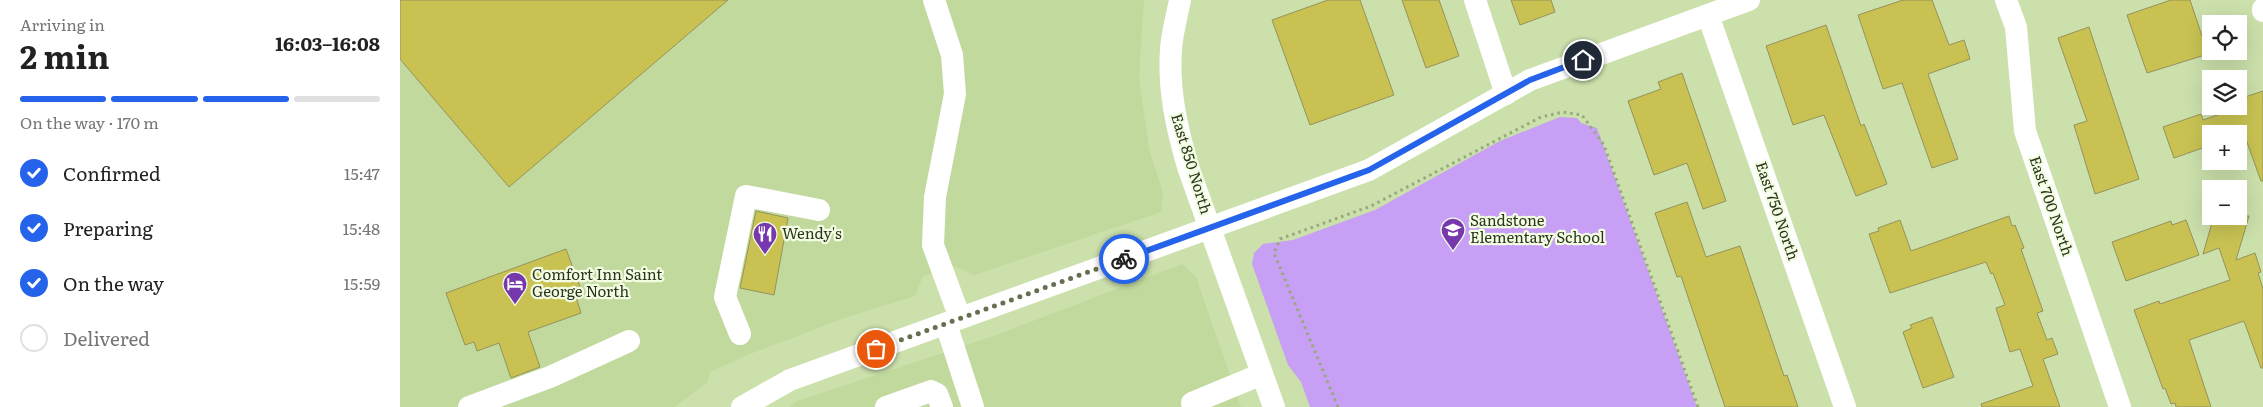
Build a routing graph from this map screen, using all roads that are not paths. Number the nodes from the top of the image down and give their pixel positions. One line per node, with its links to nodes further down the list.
1 (934, 0): 10 (street)
2 (1180, 0): 9 (street, East 850 North)
3 (1474, 0): 7 (street)
4 (1749, 0): 6 (street)
5 (2006, 0): 23 (street, East 700 North)
6 (1708, 15): 7 (street); 22 (street, East 750 North)
7 (1506, 94): 9 (street)
8 (818, 210): 11 (street)
9 (1210, 228): 10 (street); 13 (street, East 850 North)
10 (953, 321): 16 (street); 19 (street)
11 (740, 334)
12 (629, 341): 15 (street)
13 (1262, 374): 20 (street); 21 (street, East 850 North)
14 (918, 402): 17 (street); 18 (street)
15 (469, 407)
16 (742, 407)
17 (886, 407)
18 (942, 407)
19 (973, 407)
20 (1194, 407)
21 (1274, 407)
22 (1845, 407)
23 (2120, 407)

